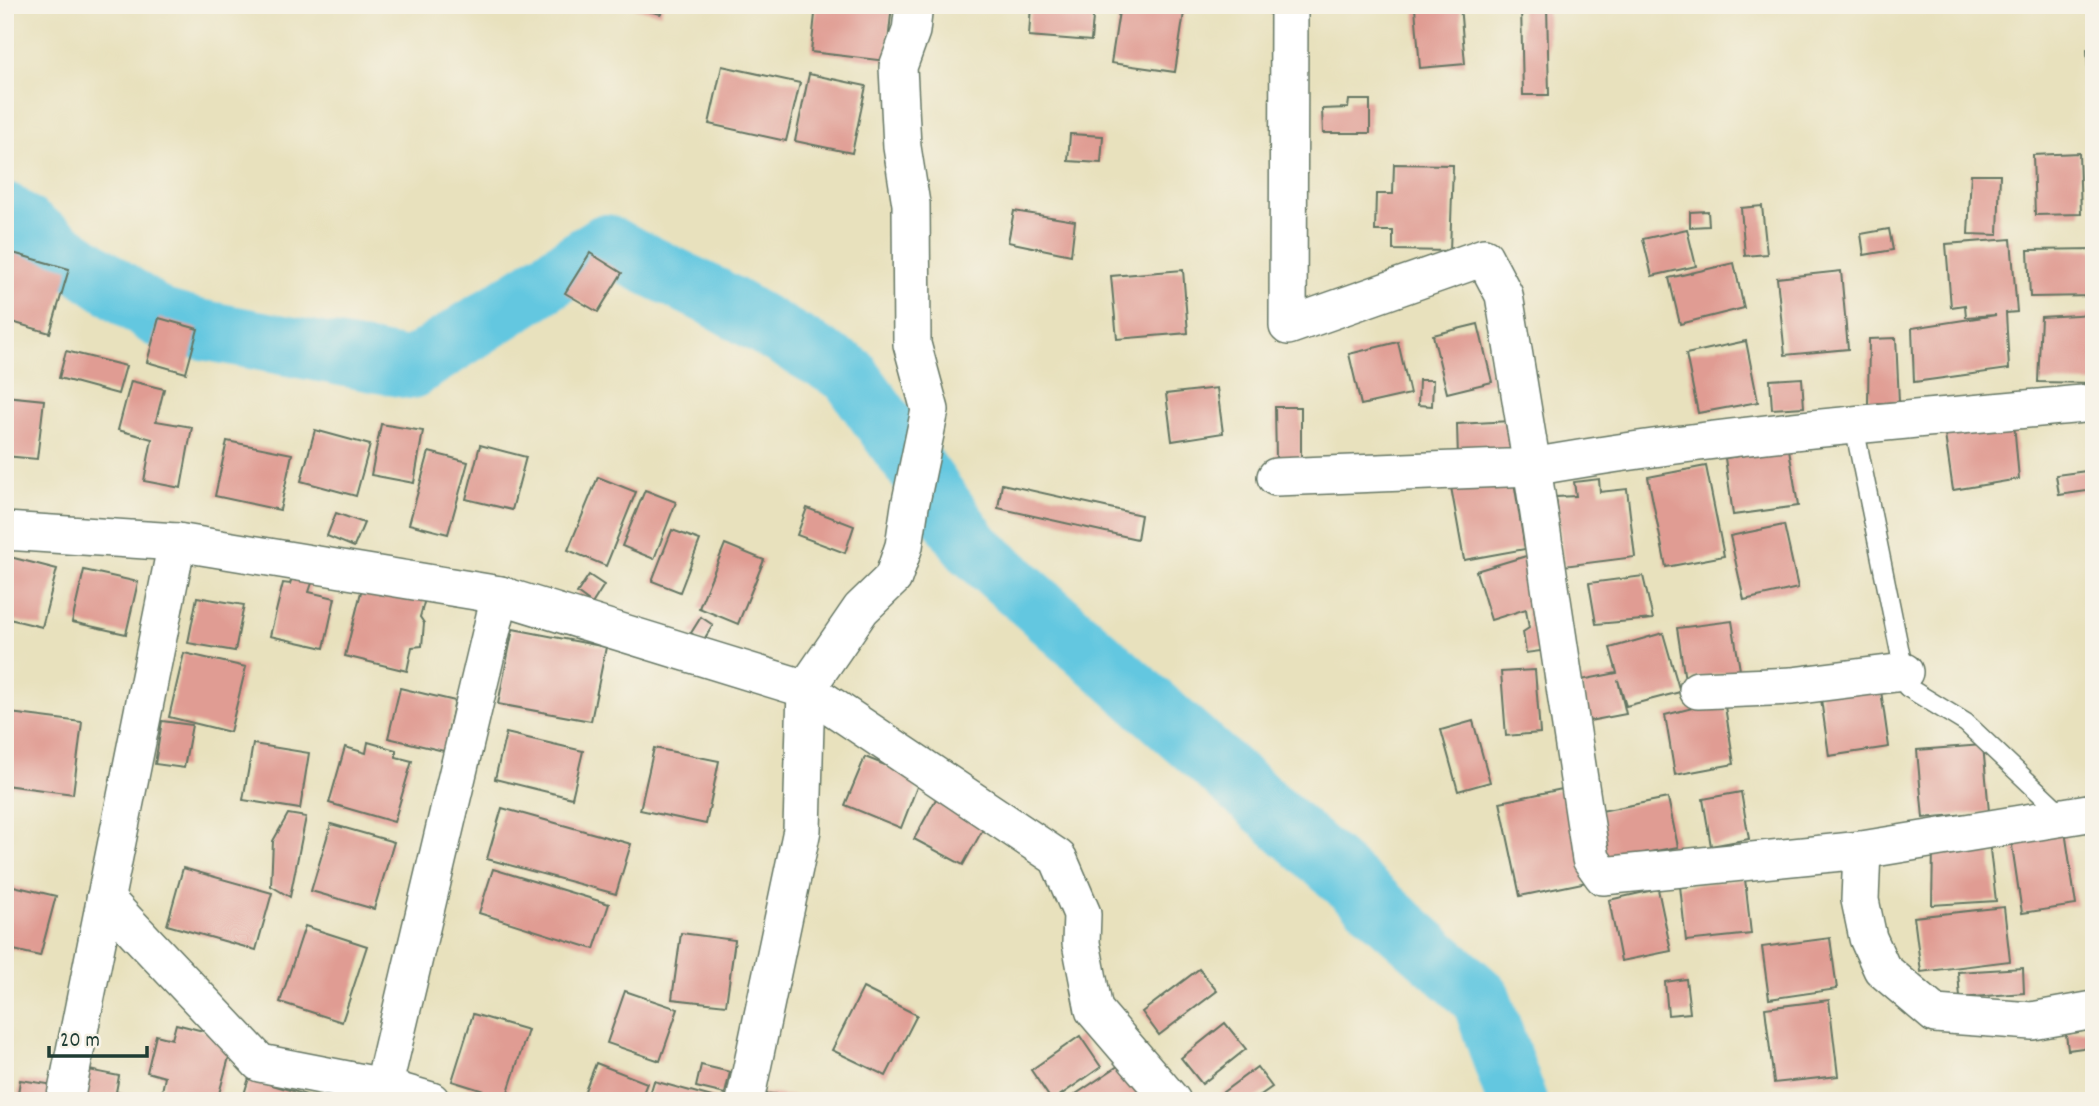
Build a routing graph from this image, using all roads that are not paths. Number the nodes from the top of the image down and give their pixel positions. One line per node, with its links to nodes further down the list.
1 (914, 5): 11 (street)
2 (1289, 5): 5 (street)
3 (2094, 403): 4 (street)
4 (1854, 426): 5 (street); 10 (lane)
5 (1532, 467): 6 (street); 14 (street)
6 (1276, 477)
7 (5, 531): 8 (street)
8 (177, 542): 9 (street); 15 (street)
9 (500, 595): 11 (street); 17 (street)
10 (1904, 672): 12 (street); 13 (lane)
11 (806, 689): 20 (street); 21 (street)
12 (1698, 691)
13 (2079, 814): 14 (street)
14 (1862, 850): 16 (street)
15 (105, 899): 17 (street); 18 (street)
16 (2094, 1010)
17 (381, 1094): 19 (street)
18 (65, 1101)
19 (431, 1101)
20 (744, 1101)
21 (1172, 1101)

